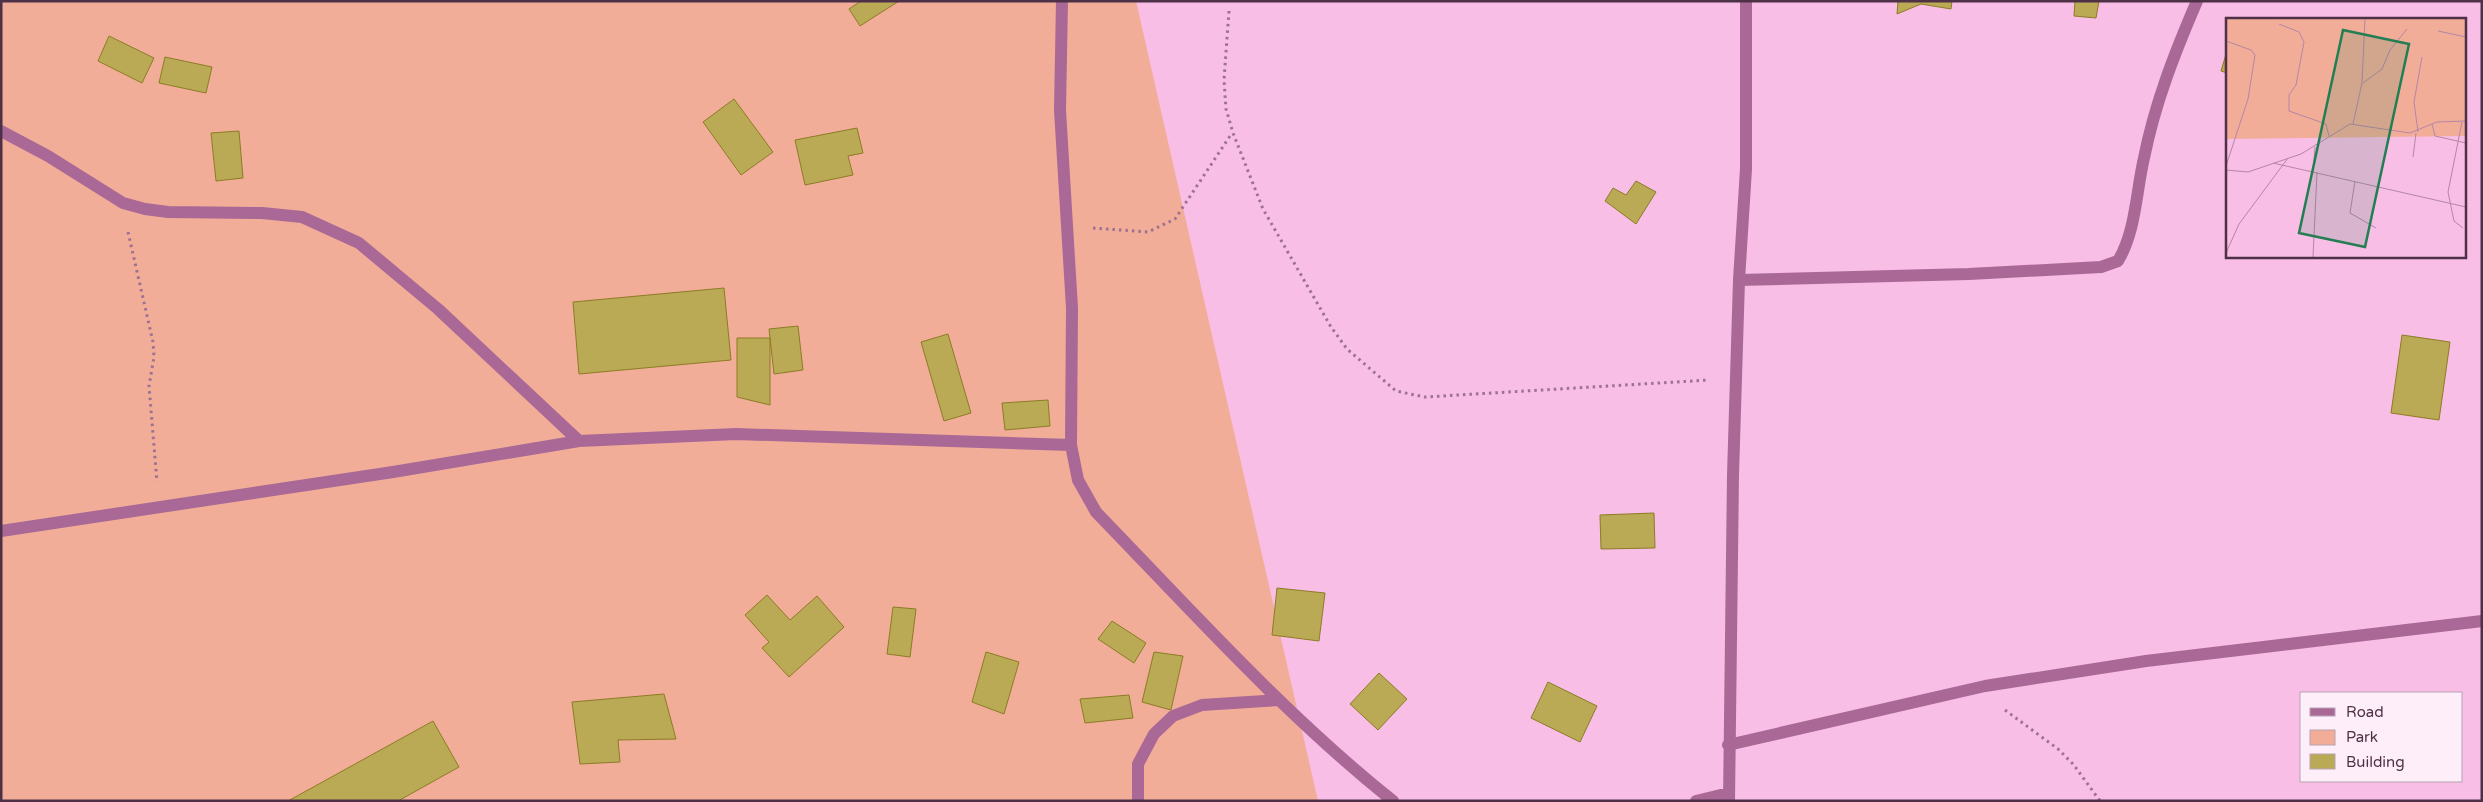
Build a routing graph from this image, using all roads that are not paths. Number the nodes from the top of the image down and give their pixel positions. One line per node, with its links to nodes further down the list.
1 (1062, 1): 7 (street)
2 (1746, 1): 5 (street)
3 (2197, 1): 5 (street)
4 (1, 131): 6 (street)
5 (1739, 280): 11 (street)
6 (579, 441): 7 (street); 8 (street)
7 (1071, 445): 10 (street)
8 (1, 531)
9 (2482, 621): 11 (street)
10 (1279, 700): 13 (street); 14 (street)
11 (1728, 745): 12 (street)
12 (1729, 797): 15 (street)
13 (1138, 801)
14 (1393, 801)
15 (1696, 801)

